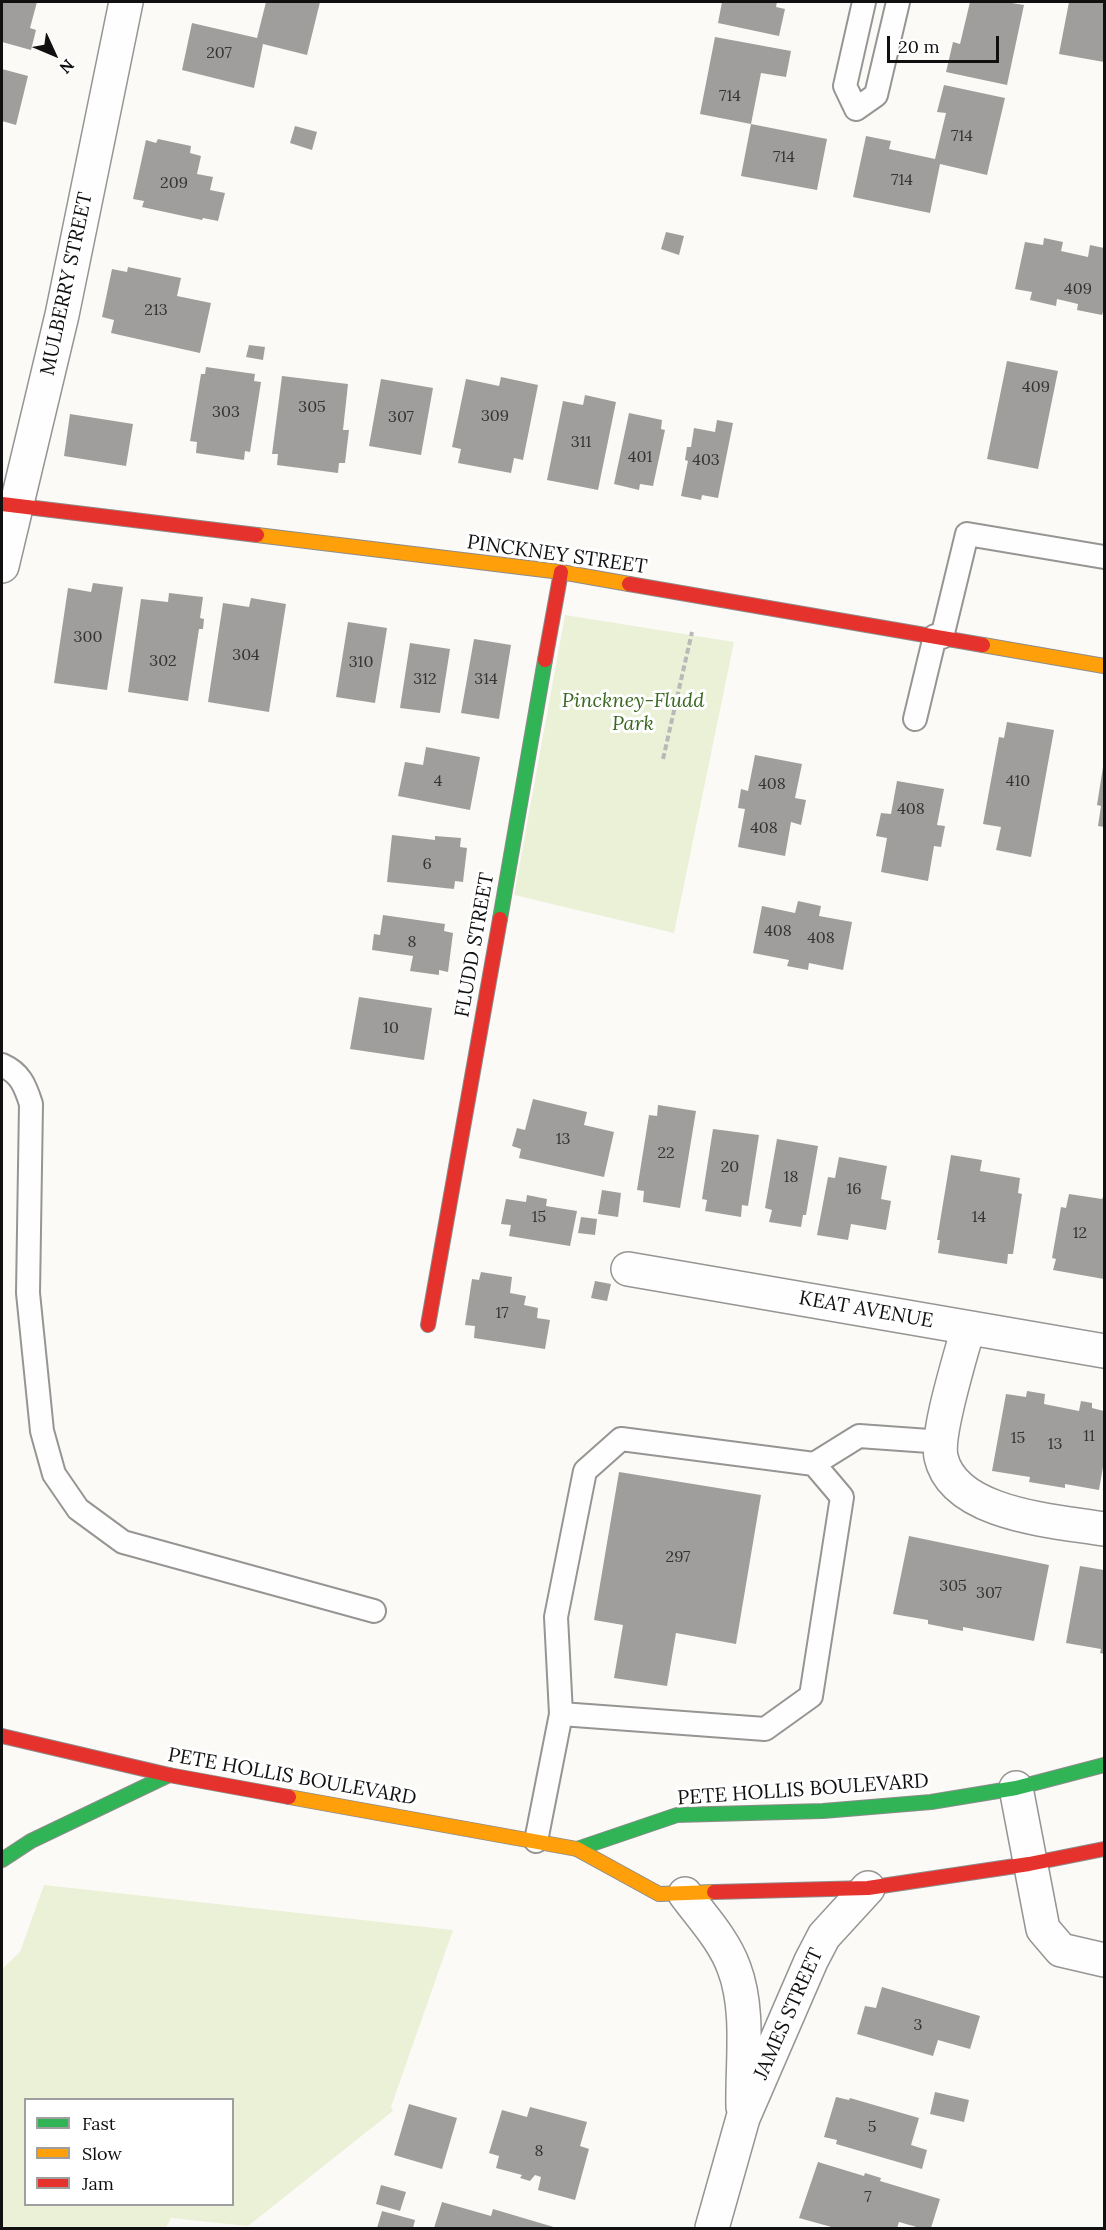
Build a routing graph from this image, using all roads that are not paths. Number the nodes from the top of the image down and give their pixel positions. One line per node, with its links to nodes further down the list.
1 (126, 2): 4 (street, MULBERRY STREET)
2 (864, 2): 3 (lane)
3 (898, 2)
4 (9, 505): 6 (street, MULBERRY STREET); 7 (main road, PINCKNEY STREET)
5 (1104, 558): 8 (lane)
6 (2, 566)
7 (561, 572): 8 (main road, PINCKNEY STREET); 13 (main road, FLUDD STREET)
8 (938, 636): 9 (main road, PINCKNEY STREET); 10 (lane)
9 (1104, 666)
10 (915, 719)
11 (2, 1065): 19 (lane)
12 (628, 1269): 14 (street, KEAT AVENUE)
13 (428, 1325)
14 (968, 1328): 15 (street, KEAT AVENUE); 16 (street)
15 (1104, 1351)
16 (943, 1442): 17 (lane); 18 (street)
17 (814, 1464): 20 (lane); 20 (lane)
18 (1104, 1529)
19 (374, 1611)
20 (561, 1714): 25 (lane)
21 (2, 1736): 23 (main road, PETE HOLLIS BOULEVARD)
22 (1104, 1765): 24 (main road, PETE HOLLIS BOULEVARD)
23 (169, 1775): 25 (main road, PETE HOLLIS BOULEVARD); 28 (main road)
24 (1016, 1788): 26 (main road, PETE HOLLIS BOULEVARD); 29 (street)
25 (536, 1841): 26 (main road, PETE HOLLIS BOULEVARD)
26 (577, 1849): 31 (main road, PETE HOLLIS BOULEVARD)
27 (1104, 1849): 29 (main road, PETE HOLLIS BOULEVARD)
28 (2, 1860)
29 (1029, 1864): 30 (main road, PETE HOLLIS BOULEVARD); 32 (street)
30 (867, 1888): 31 (main road, PETE HOLLIS BOULEVARD); 33 (street, JAMES STREET)
31 (685, 1894): 33 (street, JAMES STREET)
32 (1104, 1960)
33 (743, 2118): 34 (street, JAMES STREET)
34 (712, 2229)

